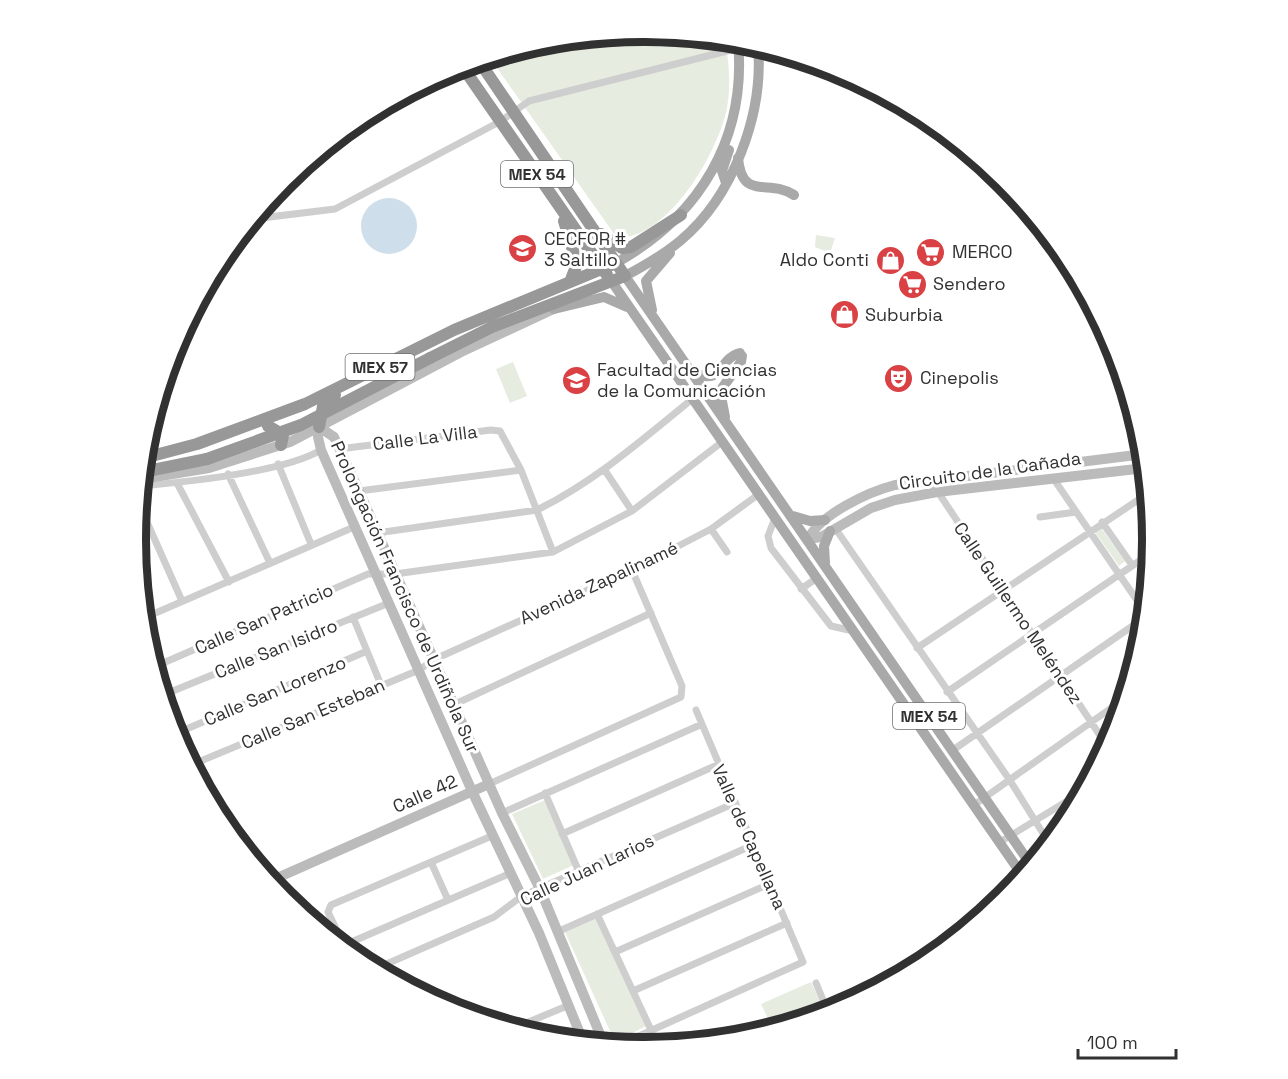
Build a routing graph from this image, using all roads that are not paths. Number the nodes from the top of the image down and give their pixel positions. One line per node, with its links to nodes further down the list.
1 (722, 49): 8 (street)
2 (739, 52): 9 (main road)
3 (754, 55): 5 (main road)
4 (759, 56): 5 (main road)
5 (759, 63): 11 (main road)
6 (484, 68): 8 (highway, MEX 54)
7 (468, 74): 10 (highway, MEX 54)
8 (515, 111): 10 (street); 17 (highway, MEX 54)
9 (736, 114): 12 (main road); 15 (main road)
10 (501, 121): 14 (highway, MEX 54); 16 (street)
11 (738, 158): 12 (main road); 13 (main road)
12 (726, 183): 15 (main road); 18 (main road)
13 (794, 195)
14 (561, 209): 20 (highway, MEX 54); 22 (highway)
15 (684, 211): 17 (highway); 19 (main road)
16 (265, 218)
17 (595, 230): 19 (highway, MEX 54)
18 (680, 241): 21 (main road); 28 (main road)
19 (616, 263): 20 (highway, MEX 57); 21 (highway, MEX 54)
20 (602, 268): 22 (highway, MEX 57); 23 (highway, MEX 54)
21 (625, 276): 23 (highway, MEX 57); 28 (main road, MEX 54)
22 (570, 282): 27 (highway, MEX 57)
23 (612, 282): 24 (highway, MEX 57); 26 (main road, MEX 54)
24 (596, 288): 25 (street); 47 (highway, MEX 57, bridge)
25 (554, 309): 26 (main road); 36 (street)
26 (630, 309): 30 (main road, MEX 54)
27 (477, 322): 36 (highway); 42 (highway, MEX 57)
28 (658, 327): 29 (main road, MEX 54)
29 (688, 369): 31 (main road, MEX 54); 34 (main road)
30 (679, 381): 31 (main road); 32 (main road, MEX 54)
31 (704, 393): 33 (main road); 34 (main road, MEX 54)
32 (691, 400): 33 (main road, MEX 54); 45 (street)
33 (705, 419): 37 (main road, MEX 54)
34 (725, 423): 62 (main road, MEX 54)
35 (268, 426): 36 (highway); 38 (highway); 43 (highway)
36 (319, 427): 38 (street); 39 (street, Prolongación Francisco de Urdiñola Sur); 40 (street, Prolongación Francisco de Urdiñola Sur)
37 (722, 442): 57 (main road, MEX 54); 60 (street)
38 (281, 445): 50 (street)
39 (339, 449): 48 (street, Calle La Villa); 55 (street, Prolongación Francisco de Urdiñola Sur)
40 (321, 450): 44 (street); 68 (street, Prolongación Francisco de Urdiñola Sur)
41 (1134, 455): 52 (street, Circuito de la Cañada)
42 (154, 456)
43 (154, 456)
44 (278, 464): 49 (street); 74 (street)
45 (604, 469): 59 (street); 60 (street)
46 (1136, 469): 51 (street, Circuito de la Cañada)
47 (152, 470)
48 (521, 470): 55 (street); 59 (street)
49 (228, 474): 53 (street); 78 (street)
50 (151, 477)
51 (1053, 478): 56 (street, Circuito de la Cañada); 61 (street)
52 (930, 480): 56 (street, Calle Guillermo Meléndez); 64 (street, Circuito de la Cañada)
53 (177, 483): 54 (street); 86 (street)
54 (150, 485)
55 (359, 491): 72 (street, Prolongación Francisco de Urdiñola Sur)
56 (937, 492): 70 (street, Circuito de la Cañada); 88 (street, Calle Guillermo Meléndez)
57 (761, 497): 66 (main road, MEX 54); 69 (street, Avenida Zapalinamé); 73 (main road)
58 (1139, 499): 67 (street)
59 (537, 510): 72 (street); 75 (street)
60 (632, 511): 75 (street)
61 (1076, 512): 63 (street); 71 (street)
62 (793, 516): 64 (main road); 73 (main road, MEX 54)
63 (1040, 517)
64 (825, 520): 73 (street, Circuito de la Cañada)
65 (147, 521): 90 (street)
66 (778, 522): 85 (main road, MEX 54); 87 (street)
67 (1102, 522): 71 (street); 79 (street)
68 (354, 527): 74 (street); 82 (street, Prolongación Francisco de Urdiñola Sur)
69 (711, 528): 76 (street); 81 (street, Avenida Zapalinamé)
70 (832, 530): 73 (street, Circuito de la Cañada); 80 (main road); 98 (street)
71 (1089, 531): 84 (street); 88 (street)
72 (377, 533): 83 (street, Prolongación Francisco de Urdiñola Sur)
73 (808, 539): 80 (main road, MEX 54); 85 (main road)
74 (311, 544): 78 (street)
75 (553, 552): 83 (street)
76 (727, 552)
77 (1141, 559): 79 (street)
78 (270, 563): 86 (street)
79 (1132, 565): 84 (street)
80 (827, 569): 115 (main road, MEX 54)
81 (632, 570): 92 (street); 100 (street, Avenida Zapalinamé)
82 (375, 573): 83 (street); 91 (street, Prolongación Francisco de Urdiñola Sur); 101 (street, Calle San Patricio)
83 (395, 574): 100 (street, Prolongación Francisco de Urdiñola Sur)
84 (1119, 575): 89 (street); 97 (street)
85 (819, 581): 87 (street); 96 (main road, MEX 54)
86 (229, 582): 90 (street)
87 (801, 589): 96 (street)
88 (1002, 591): 97 (street, Calle Guillermo Meléndez); 98 (street)
89 (1137, 601)
90 (182, 602): 93 (street)
91 (389, 603): 94 (street, Calle San Isidro); 102 (street, Prolongación Francisco de Urdiñola Sur)
92 (651, 613): 107 (street); 119 (street, Calle 42)
93 (153, 614)
94 (353, 617): 99 (street); 106 (street, Calle San Isidro)
95 (1134, 625): 103 (street)
96 (855, 632): 125 (main road, MEX 54)
97 (1031, 635): 103 (street, Calle Guillermo Meléndez); 105 (street)
98 (917, 648): 105 (street)
99 (367, 651): 104 (street); 112 (street, Calle San Lorenzo)
100 (433, 660): 102 (street, Calle San Esteban); 107 (street, Prolongación Francisco de Urdiñola Sur)
101 (162, 664)
102 (419, 670): 104 (street, Calle San Esteban); 120 (street, Prolongación Francisco de Urdiñola Sur)
103 (1059, 677): 110 (street, Calle Guillermo Meléndez); 113 (street)
104 (381, 685): 116 (street, Calle San Esteban)
105 (947, 692): 113 (street)
106 (171, 693)
107 (453, 705): 119 (street, Prolongación Francisco de Urdiñola Sur)
108 (1112, 708): 110 (street)
109 (696, 710): 111 (street, Valle de Capellana)
110 (1091, 723): 114 (street, Calle Guillermo Meléndez); 118 (street)
111 (700, 725): 117 (street, Valle de Capellana); 121 (street)
112 (184, 730)
113 (977, 733): 115 (street); 118 (street)
114 (1101, 737)
115 (953, 750): 122 (main road, MEX 54)
116 (199, 762)
117 (717, 765): 124 (street, Valle de Capellana); 128 (street)
118 (1009, 779): 122 (street); 127 (street)
119 (489, 784): 120 (street, Calle 42); 126 (street, Prolongación Francisco de Urdiñola Sur)
120 (472, 791): 129 (street, Prolongación Francisco de Urdiñola Sur); 139 (street, Calle 42)
121 (545, 793): 126 (street); 128 (street)
122 (984, 797): 125 (street); 131 (main road, MEX 54)
123 (1066, 802): 127 (street)
124 (735, 803): 133 (street, Valle de Capellana); 137 (street, Calle Juan Larios)
125 (974, 805): 132 (main road, MEX 54)
126 (502, 813): 141 (street, Prolongación Francisco de Urdiñola Sur)
127 (1035, 823): 130 (street); 131 (street)
128 (562, 834): 137 (street)
129 (494, 835): 135 (street); 138 (street, Prolongación Francisco de Urdiñola Sur)
130 (1044, 836)
131 (1012, 837): 132 (street); 134 (main road, MEX 54)
132 (1000, 842): 136 (main road, MEX 54)
133 (753, 845): 140 (street, Valle de Capellana); 144 (street)
134 (1026, 858)
135 (431, 862): 143 (street); 146 (street)
136 (1018, 868)
137 (579, 872): 141 (street, Calle Juan Larios)
138 (511, 873): 142 (street, Prolongación Francisco de Urdiñola Sur); 143 (street)
139 (279, 877)
140 (769, 884): 145 (street, Valle de Capellana); 149 (street)
141 (540, 889): 142 (street, Calle Juan Larios); 147 (street, Prolongación Francisco de Urdiñola Sur)
142 (522, 896): 150 (street, Calle Juan Larios); 154 (street, Prolongación Francisco de Urdiñola Sur)
143 (448, 900): 148 (street)
144 (597, 914): 147 (street); 149 (street)
145 (787, 923): 152 (street); 156 (street, Valle de Capellana)
146 (337, 931)
147 (557, 932): 158 (street, Prolongación Francisco de Urdiñola Sur)
148 (352, 942)
149 (615, 952): 152 (street)
150 (386, 964)
151 (816, 983): 153 (street)
152 (633, 991): 156 (street)
153 (824, 1003)
154 (567, 1006): 155 (street); 157 (street, Prolongación Francisco de Urdiñola Sur)
155 (527, 1023)
156 (651, 1030): 159 (street)
157 (579, 1033)
158 (600, 1035)
159 (637, 1037)

